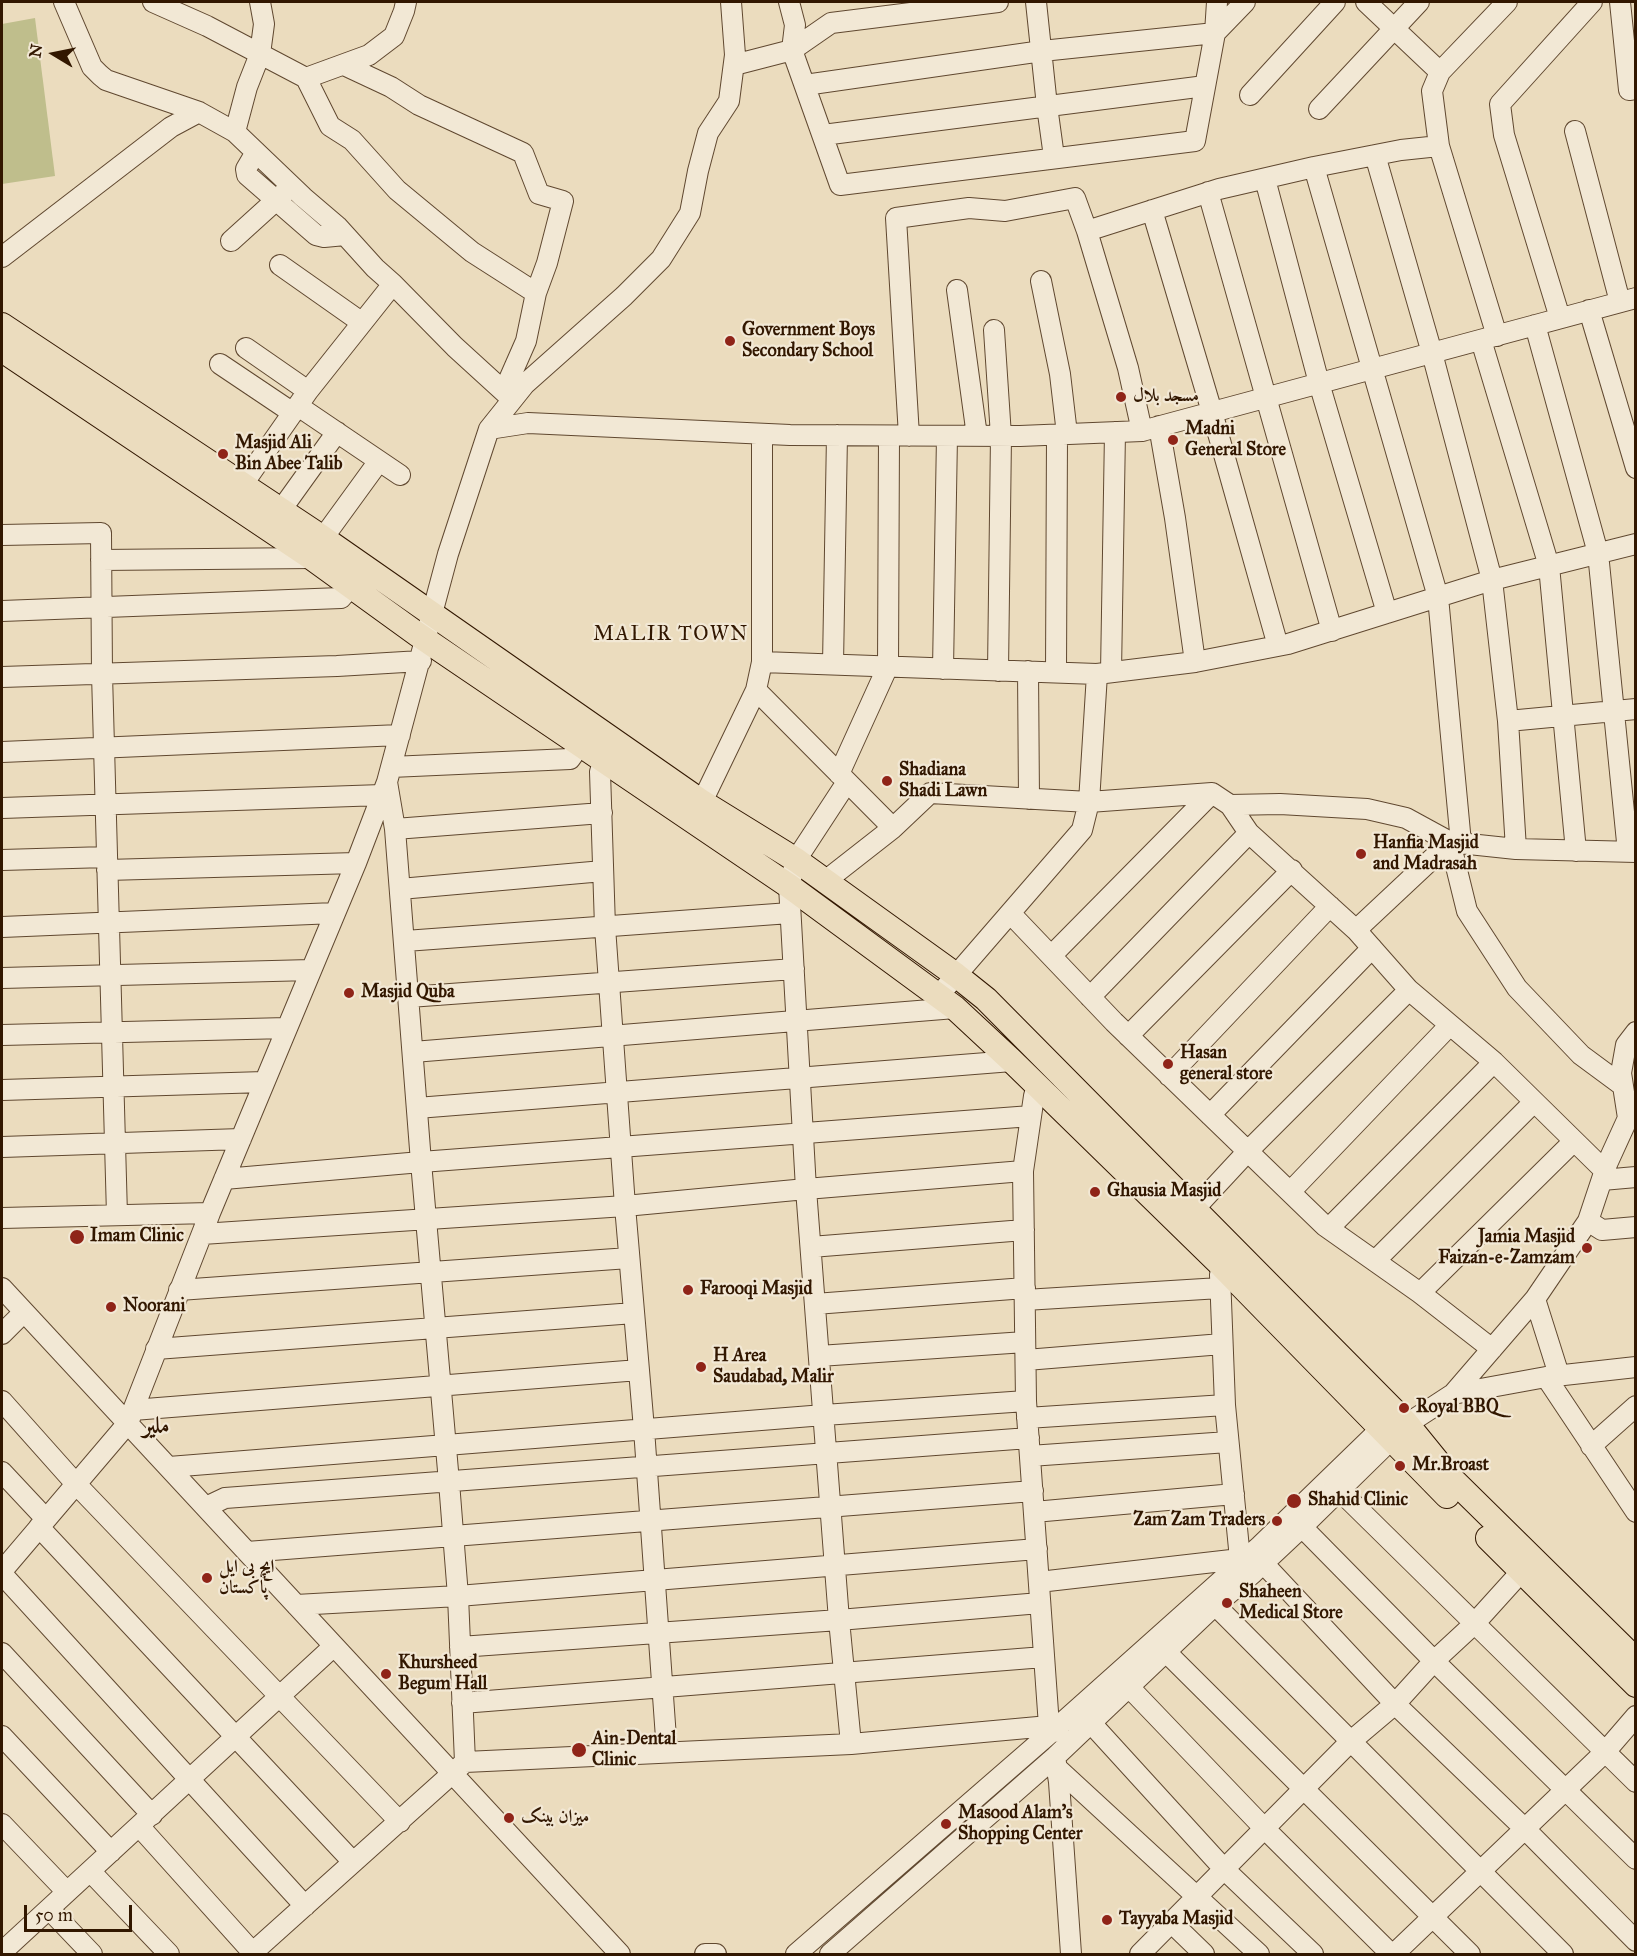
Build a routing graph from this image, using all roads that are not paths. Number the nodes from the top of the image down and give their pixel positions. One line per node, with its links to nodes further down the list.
1 (64, 2): 32 (street)
2 (153, 2): 21 (street)
3 (260, 2): 21 (street)
4 (405, 2): 22 (street)
5 (732, 2): 23 (street)
6 (789, 2): 19 (street)
7 (998, 2): 19 (street)
8 (1036, 2): 20 (street)
9 (1217, 2): 18 (street)
10 (1245, 2): 18 (street)
11 (1335, 2): 29 (street)
12 (1366, 2): 17 (street)
13 (1419, 2): 17 (street)
14 (1507, 2): 24 (street)
15 (1592, 2): 57 (street)
16 (1622, 8): 28 (street)
17 (1394, 28): 24 (street); 31 (street)
18 (1215, 33): 20 (street); 27 (street)
19 (792, 50): 23 (street); 26 (street)
20 (1042, 51): 26 (street); 30 (street)
21 (260, 54): 25 (street); 34 (street)
22 (344, 65): 25 (street); 54 (street)
23 (734, 65): 69 (street)
24 (1440, 72): 36 (street)
25 (306, 78): 54 (street)
26 (805, 85): 35 (street)
27 (1205, 86): 30 (street); 39 (street)
28 (1635, 89)
29 (1250, 95)
30 (1047, 106): 35 (street); 39 (street)
31 (1319, 109)
32 (199, 112): 34 (street); 49 (street)
33 (1575, 131): 55 (street)
34 (235, 132): 37 (street)
35 (823, 135): 39 (street)
36 (1439, 146): 38 (street); 62 (street)
37 (256, 152): 42 (street); 44 (street)
38 (1376, 155): 40 (street); 65 (street)
39 (1054, 157)
40 (1314, 167): 41 (street); 67 (street)
41 (1264, 179): 43 (street); 68 (street)
42 (292, 186): 44 (street); 47 (street)
43 (1208, 192): 45 (street); 70 (street)
44 (276, 200): 47 (street); 48 (street)
45 (1152, 210): 46 (street); 73 (street)
46 (1086, 231): 74 (street); 81 (street)
47 (345, 235): 52 (street)
48 (231, 241)
49 (2, 257)
50 (280, 266): 58 (street)
51 (1041, 280): 79 (street)
52 (393, 284): 58 (street); 69 (street)
53 (957, 290): 83 (street)
54 (536, 293): 69 (street)
55 (1628, 300): 56 (street)
56 (1589, 310): 57 (street); 86 (street)
57 (1560, 318): 59 (street)
58 (361, 322): 72 (street)
59 (1535, 325): 62 (street); 93 (street)
60 (2, 326): 71 (main road)
61 (994, 330): 84 (street)
62 (1489, 338): 65 (street); 95 (street)
63 (246, 348): 72 (street)
64 (2, 350): 71 (main road)
65 (1432, 353): 67 (street); 96 (street)
66 (220, 364): 72 (street)
67 (1373, 369): 68 (street); 98 (street)
68 (1319, 383): 70 (street); 102 (street)
69 (508, 395): 75 (street)
70 (1266, 397): 73 (street); 103 (street)
71 (98, 403): 88 (main road); 92 (main road)
72 (300, 403): 76 (street); 88 (street)
73 (1212, 412): 74 (street); 104 (street)
74 (1151, 428): 77 (street); 107 (street)
75 (489, 429): 78 (street); 101 (street)
76 (337, 432): 85 (street); 89 (street)
77 (1115, 432): 79 (street); 114 (street)
78 (762, 434): 80 (street); 106 (street)
79 (1062, 434): 84 (street); 113 (street)
80 (837, 435): 81 (street); 108 (street)
81 (899, 436): 82 (street); 109 (street)
82 (946, 436): 83 (street); 110 (street)
83 (977, 436): 84 (street)
84 (1001, 436): 111 (street)
85 (379, 461): 87 (street); 92 (street)
86 (1635, 468)
87 (400, 475)
88 (243, 484): 89 (main road)
89 (281, 510): 92 (main road)
90 (2, 535): 94 (street)
91 (1635, 544): 93 (street)
92 (317, 548): 94 (street); 97 (main road); 101 (main road)
93 (1598, 553): 95 (street); 119 (street)
94 (101, 560): 99 (street)
95 (1549, 566): 96 (street); 120 (street)
96 (1492, 580): 98 (street); 121 (street)
97 (351, 586): 99 (street); 105 (main road)
98 (1438, 597): 102 (street); 140 (street)
99 (102, 607): 100 (street); 115 (street)
100 (2, 611)
101 (432, 612): 105 (street); 131 (main road)
102 (1387, 613): 103 (street)
103 (1332, 631): 104 (street)
104 (1278, 646): 107 (street)
105 (423, 650): 115 (street); 122 (street); 123 (main road)
106 (762, 662): 108 (street); 117 (street)
107 (1196, 662): 114 (street)
108 (833, 664): 109 (street)
109 (888, 666): 110 (street); 127 (street)
110 (943, 669): 111 (street)
111 (998, 671): 112 (street)
112 (1028, 672): 113 (street); 130 (street)
113 (1056, 672): 114 (street)
114 (1104, 673): 132 (street)
115 (102, 674): 116 (street); 124 (street)
116 (2, 676)
117 (756, 690): 127 (street); 131 (street)
118 (1635, 709): 119 (street)
119 (1614, 711): 120 (street); 143 (street)
120 (1563, 716): 121 (street); 142 (street)
121 (1508, 721): 141 (street)
122 (400, 735): 124 (street); 128 (street)
123 (580, 745): 126 (main road); 128 (street)
124 (104, 748): 125 (street); 133 (street)
125 (2, 752)
126 (604, 759): 136 (street); 151 (main road)
127 (843, 778): 137 (street); 145 (street)
128 (387, 781): 133 (street); 138 (street); 147 (street)
129 (1212, 793): 132 (street); 134 (street); 163 (street)
130 (1029, 799): 132 (street); 137 (street)
131 (702, 802): 145 (main road)
132 (1089, 802): 156 (street)
133 (105, 805): 135 (street); 146 (street)
134 (1230, 806): 139 (street); 140 (street)
135 (2, 808)
136 (602, 813): 138 (street); 149 (street)
137 (893, 828): 150 (street)
138 (396, 829): 152 (street)
139 (1249, 833): 148 (street); 172 (street)
140 (1455, 843): 141 (street); 160 (street); 189 (street)
141 (1516, 849): 142 (street)
142 (1576, 851): 143 (street)
143 (1632, 852)
144 (2, 860): 146 (street)
145 (796, 860): 150 (main road); 151 (street)
146 (107, 863): 147 (street); 157 (street)
147 (356, 863): 154 (street)
148 (1292, 870): 153 (street); 181 (street)
149 (603, 871): 152 (street); 159 (street)
150 (824, 882): 167 (main road)
151 (789, 885): 155 (street); 173 (main road)
152 (400, 889): 161 (street)
153 (1330, 906): 160 (street); 185 (street)
154 (335, 913): 157 (street); 165 (street)
155 (790, 913): 159 (street); 164 (street)
156 (1010, 913): 163 (street); 167 (street)
157 (108, 922): 158 (street); 166 (street)
158 (2, 927)
159 (605, 927): 161 (street); 169 (street)
160 (1356, 930): 162 (street)
161 (405, 941): 171 (street)
162 (1372, 948): 170 (street); 196 (street)
163 (1051, 956): 172 (street)
164 (794, 969): 169 (street); 174 (street)
165 (311, 970): 166 (street); 176 (street)
166 (110, 975): 168 (street); 178 (street)
167 (956, 975): 173 (street); 215 (main road)
168 (2, 978)
169 (609, 982): 171 (street); 180 (street)
170 (1409, 990): 175 (street); 204 (street)
171 (409, 997): 182 (street)
172 (1090, 997): 181 (street)
173 (947, 1001): 174 (street); 183 (main road)
174 (797, 1021): 180 (street); 186 (street)
175 (1450, 1025): 184 (street); 211 (street)
176 (287, 1028): 178 (street); 187 (street)
177 (1635, 1032): 189 (street)
178 (112, 1033): 179 (street); 190 (street)
179 (2, 1035)
180 (613, 1036): 182 (street); 192 (street)
181 (1128, 1036): 185 (street)
182 (413, 1052): 194 (street)
183 (1012, 1061): 186 (street); 188 (main road)
184 (1494, 1062): 193 (street); 220 (street)
185 (1170, 1076): 196 (street)
186 (800, 1077): 192 (street); 198 (street)
187 (264, 1082): 190 (street); 199 (street)
188 (1037, 1086): 197 (street); 215 (main road)
189 (1623, 1086): 195 (street)
190 (113, 1087): 191 (street); 201 (street)
191 (2, 1090)
192 (617, 1092): 194 (street); 203 (street)
193 (1534, 1102): 200 (street); 225 (street)
194 (417, 1108): 205 (street)
195 (1631, 1109): 207 (street)
196 (1210, 1114): 204 (street)
197 (1031, 1116): 198 (street); 206 (street)
198 (803, 1133): 203 (street); 210 (street)
199 (241, 1139): 201 (street); 209 (street)
200 (1574, 1141): 207 (street); 230 (street)
201 (115, 1143): 202 (street); 214 (street)
202 (2, 1146)
203 (621, 1146): 205 (street); 212 (street)
204 (1248, 1151): 211 (street); 215 (street)
205 (421, 1162): 209 (street); 217 (street)
206 (1023, 1171): 210 (street); 221 (street)
207 (1604, 1175): 208 (street); 218 (street)
208 (1635, 1177)
209 (224, 1179): 213 (street)
210 (806, 1189): 212 (street); 223 (street)
211 (1290, 1192): 220 (street)
212 (624, 1206): 217 (street); 224 (street)
213 (210, 1213): 214 (street); 222 (street)
214 (117, 1215): 216 (street)
215 (1187, 1217): 227 (main road); 254 (main road)
216 (2, 1218)
217 (426, 1219): 222 (street); 226 (street)
218 (1588, 1221): 219 (street); 232 (street)
219 (1635, 1227)
220 (1329, 1228): 225 (street)
221 (1024, 1230): 223 (street); 231 (street)
222 (202, 1234): 229 (street)
223 (811, 1247): 233 (street)
224 (629, 1258): 226 (street); 235 (street)
225 (1375, 1261): 230 (street)
226 (430, 1272): 229 (street); 236 (street)
227 (1221, 1277): 231 (street); 238 (street); 254 (main road)
228 (2, 1288): 234 (street)
229 (179, 1290): 239 (street)
230 (1420, 1293): 240 (street)
231 (1025, 1294): 233 (street); 241 (street)
232 (1535, 1299): 240 (street); 245 (street)
233 (815, 1304): 242 (street)
234 (24, 1312): 237 (street); 253 (street)
235 (634, 1313): 236 (street); 244 (street)
236 (436, 1328): 239 (street); 246 (street)
237 (2, 1334)
238 (1222, 1344): 241 (street); 249 (street)
239 (156, 1349): 253 (street)
240 (1492, 1349): 247 (street)
241 (1026, 1351): 242 (street); 251 (street)
242 (819, 1356): 252 (street)
243 (1635, 1367): 245 (street)
244 (639, 1370): 246 (street); 255 (street)
245 (1552, 1376): 247 (street); 258 (street)
246 (441, 1385): 253 (street); 257 (street)
247 (1453, 1394): 254 (street)
248 (2, 1401): 265 (street)
249 (1225, 1405): 251 (street); 256 (street)
250 (1635, 1406): 258 (street)
251 (1027, 1409): 252 (street); 259 (street)
252 (824, 1415): 255 (street); 260 (street)
253 (130, 1416): 261 (street); 265 (street)
254 (1394, 1426): 266 (street); 279 (street); 282 (main road); 298 (main road)
255 (644, 1429): 257 (street); 262 (street)
256 (1228, 1442): 259 (street); 268 (street)
257 (446, 1445): 261 (street); 264 (street)
258 (1591, 1446): 272 (street)
259 (1029, 1447): 260 (street); 267 (street)
260 (827, 1454): 262 (street); 270 (street)
261 (169, 1467): 269 (street)
262 (647, 1467): 264 (street); 273 (street)
263 (2, 1472): 274 (street)
264 (449, 1482): 269 (street); 276 (street)
265 (76, 1484): 274 (street); 304 (street)
266 (1339, 1490): 275 (street); 291 (street)
267 (1032, 1491): 270 (street); 271 (street)
268 (1234, 1494): 271 (street); 279 (street)
269 (206, 1507): 278 (street)
270 (831, 1508): 273 (street); 281 (street)
271 (1034, 1512): 277 (street)
272 (1635, 1512)
273 (651, 1522): 276 (street); 284 (street)
274 (43, 1523): 283 (street); 311 (street)
275 (1302, 1527): 280 (street); 299 (street)
276 (453, 1537): 278 (street); 286 (street)
277 (1037, 1549): 281 (street); 285 (street)
278 (247, 1552): 288 (street)
279 (1241, 1560): 285 (street); 309 (street)
280 (1263, 1563): 289 (street); 306 (street)
281 (835, 1564): 284 (street); 290 (street)
282 (1521, 1572): 291 (street); 301 (main road)
283 (2, 1573): 318 (street)
284 (655, 1579): 286 (street); 292 (street)
285 (1039, 1582): 287 (street)
286 (458, 1596): 288 (street); 294 (street)
287 (1040, 1604): 290 (street); 297 (street)
288 (296, 1605): 293 (street)
289 (1215, 1605): 295 (street); 312 (street)
290 (839, 1620): 292 (street); 300 (street)
291 (1474, 1624): 299 (street); 315 (street)
292 (659, 1634): 294 (street); 303 (street)
293 (334, 1646): 304 (street); 317 (street)
294 (460, 1647): 305 (street)
295 (1166, 1652): 302 (street); 320 (street)
296 (2, 1653): 322 (street)
297 (1044, 1657): 300 (street); 309 (street)
298 (1635, 1660)
299 (1434, 1661): 306 (street); 321 (street)
300 (844, 1673): 303 (street); 313 (street)
301 (1635, 1685)
302 (1128, 1686): 308 (street); 326 (street)
303 (663, 1688): 305 (street); 314 (street)
304 (279, 1696): 311 (street); 323 (street)
305 (462, 1703): 317 (street)
306 (1395, 1704): 312 (street); 325 (street)
307 (1635, 1716): 315 (street)
308 (1090, 1722): 309 (street); 330 (street)
309 (1058, 1732): 313 (street); 316 (street); 348 (street)
310 (2, 1736): 327 (street)
311 (236, 1737): 318 (street); 329 (street)
312 (1350, 1742): 320 (street); 332 (street)
313 (851, 1744): 314 (street)
314 (668, 1752): 317 (street)
315 (1605, 1752): 319 (street); 321 (street)
316 (1056, 1762): 334 (street); 349 (street); 350 (street)
317 (459, 1768): 323 (street); 345 (street)
318 (190, 1780): 322 (street); 335 (street)
319 (1635, 1782)
320 (1304, 1790): 326 (street); 337 (street)
321 (1565, 1790): 325 (street); 328 (street)
322 (146, 1820): 327 (street); 344 (street)
323 (400, 1821): 329 (street)
324 (2, 1824): 333 (street)
325 (1524, 1828): 332 (street); 339 (street)
326 (1264, 1829): 330 (street); 355 (street)
327 (111, 1852): 331 (street)
328 (1635, 1859)
329 (353, 1862): 335 (street)
330 (1225, 1870): 334 (street); 354 (street)
331 (90, 1871): 333 (street); 343 (street)
332 (1479, 1871): 337 (street); 357 (street)
333 (68, 1892): 336 (street)
334 (1198, 1897): 338 (street); 353 (street)
335 (305, 1906): 344 (street)
336 (49, 1909): 341 (street); 342 (street)
337 (1433, 1917): 355 (street); 356 (street)
338 (1172, 1923): 351 (street); 352 (street)
339 (1635, 1941)
340 (1635, 1950): 358 (street)
341 (3, 1952)
342 (92, 1954)
343 (169, 1954)
344 (253, 1954)
345 (620, 1954)
346 (705, 1954): 347 (street)
347 (716, 1954)
348 (796, 1954)
349 (830, 1954)
350 (1071, 1954)
351 (1140, 1954)
352 (1204, 1954)
353 (1259, 1954)
354 (1313, 1954)
355 (1393, 1954)
356 (1470, 1954)
357 (1563, 1954)
358 (1632, 1954)

